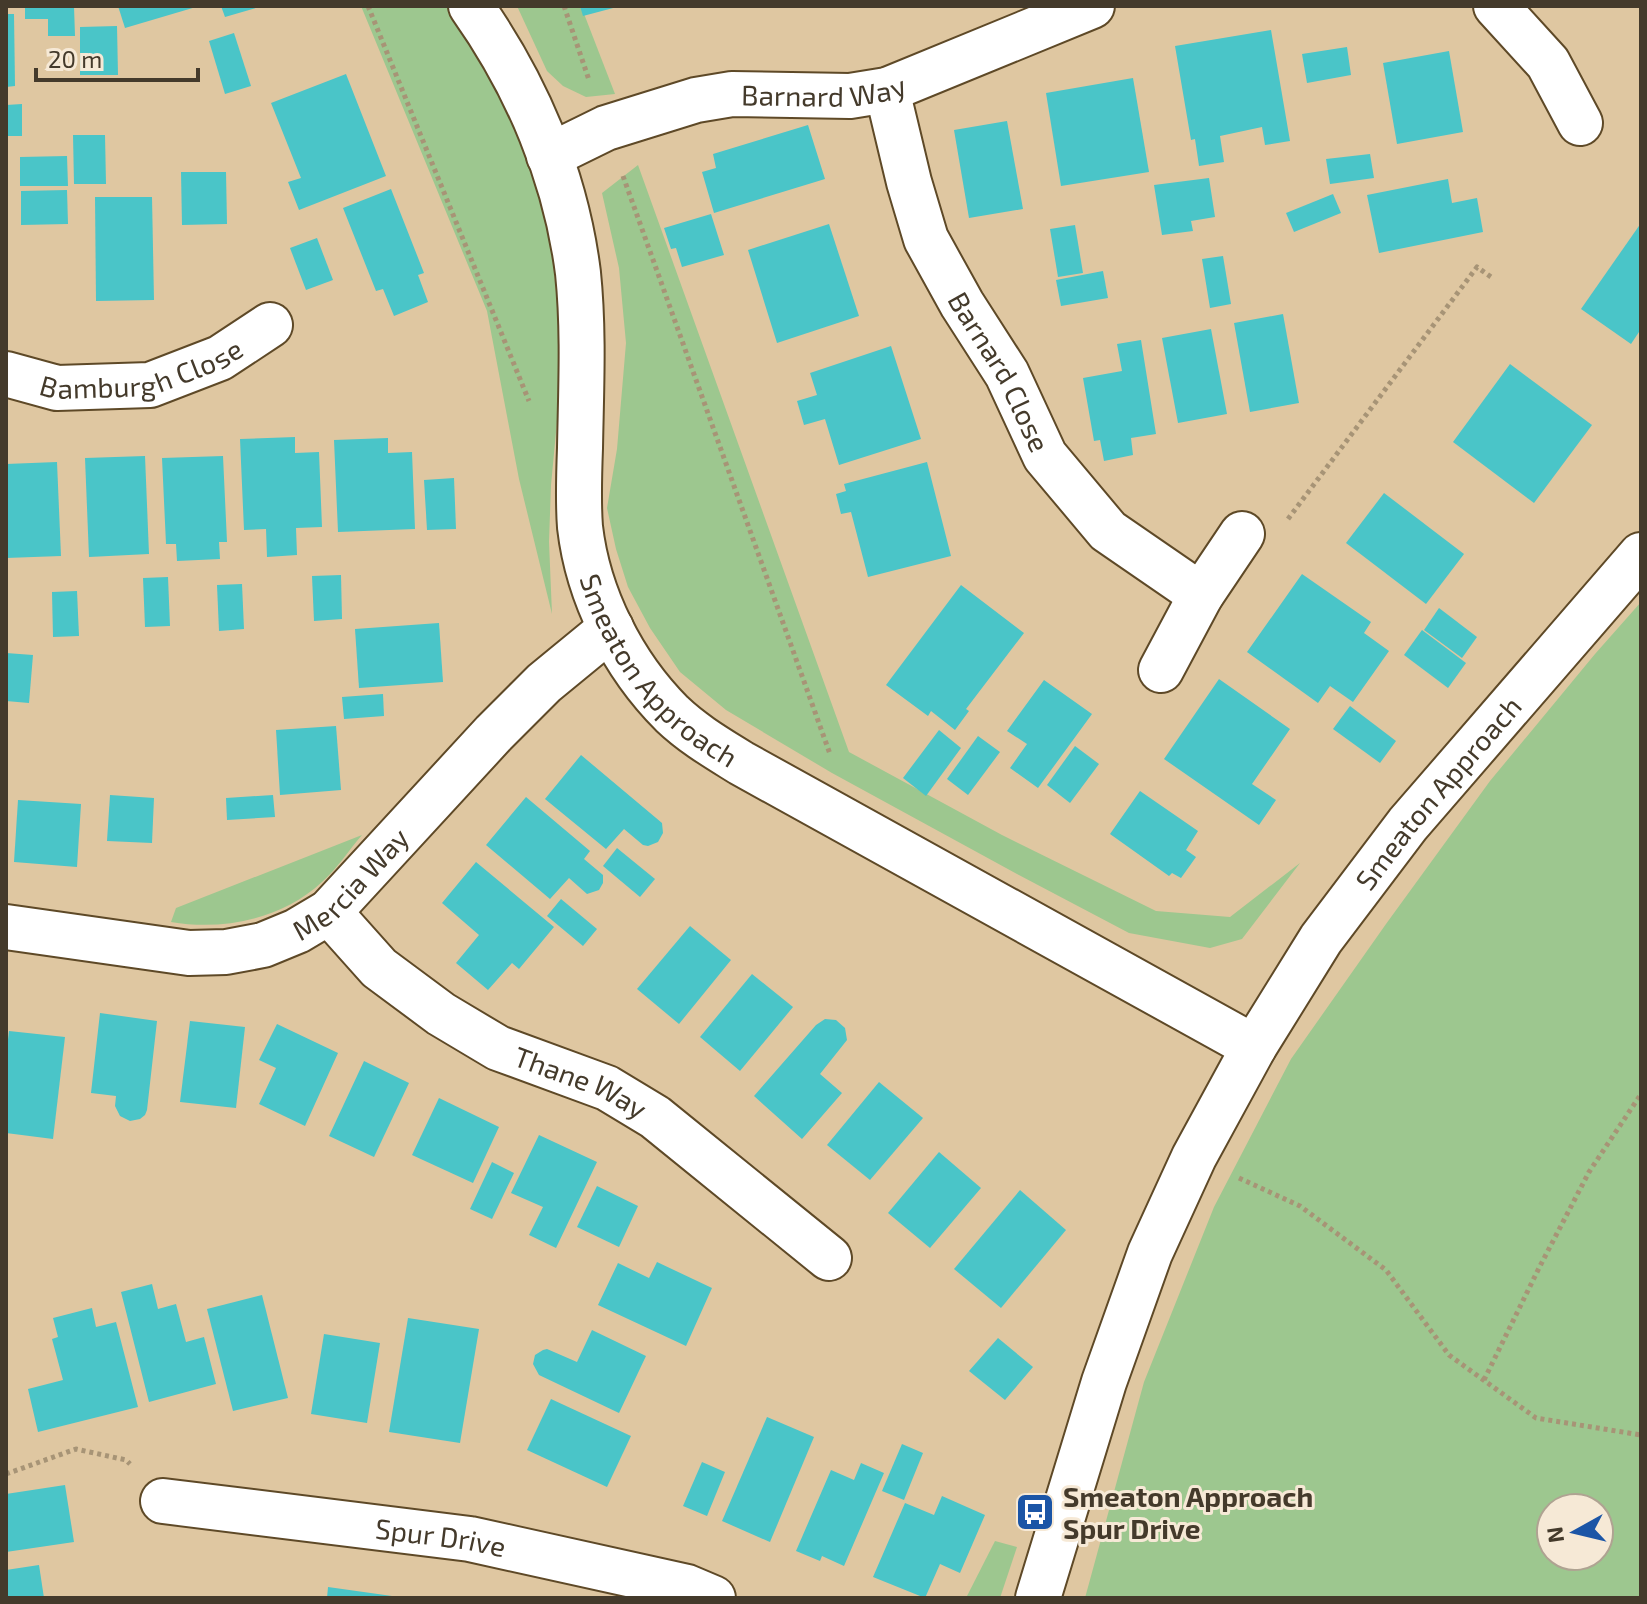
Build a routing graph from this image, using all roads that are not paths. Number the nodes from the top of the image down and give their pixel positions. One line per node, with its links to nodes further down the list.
1 (471, 6): 6 (street, Smeaton Approach)
2 (1092, 6): 4 (street, Barnard Way)
3 (1496, 6): 5 (street)
4 (887, 90): 6 (street, Barnard Way); 11 (street, Barnard Close)
5 (1580, 123)
6 (549, 156): 12 (street, Smeaton Approach)
7 (270, 325): 8 (street, Bamburgh Close)
8 (6, 374)
9 (1242, 534): 11 (street)
10 (1641, 555): 16 (street, Smeaton Approach)
11 (1201, 595): 13 (street)
12 (611, 628): 14 (street, Mercia Way); 16 (street, Smeaton Approach)
13 (1161, 670)
14 (329, 912): 15 (street, Mercia Way); 17 (street, Thane Way)
15 (6, 927)
16 (1254, 1047): 20 (street, Smeaton Approach)
17 (829, 1258)
18 (163, 1501): 19 (street, Spur Drive)
19 (713, 1598)
20 (1038, 1598)

